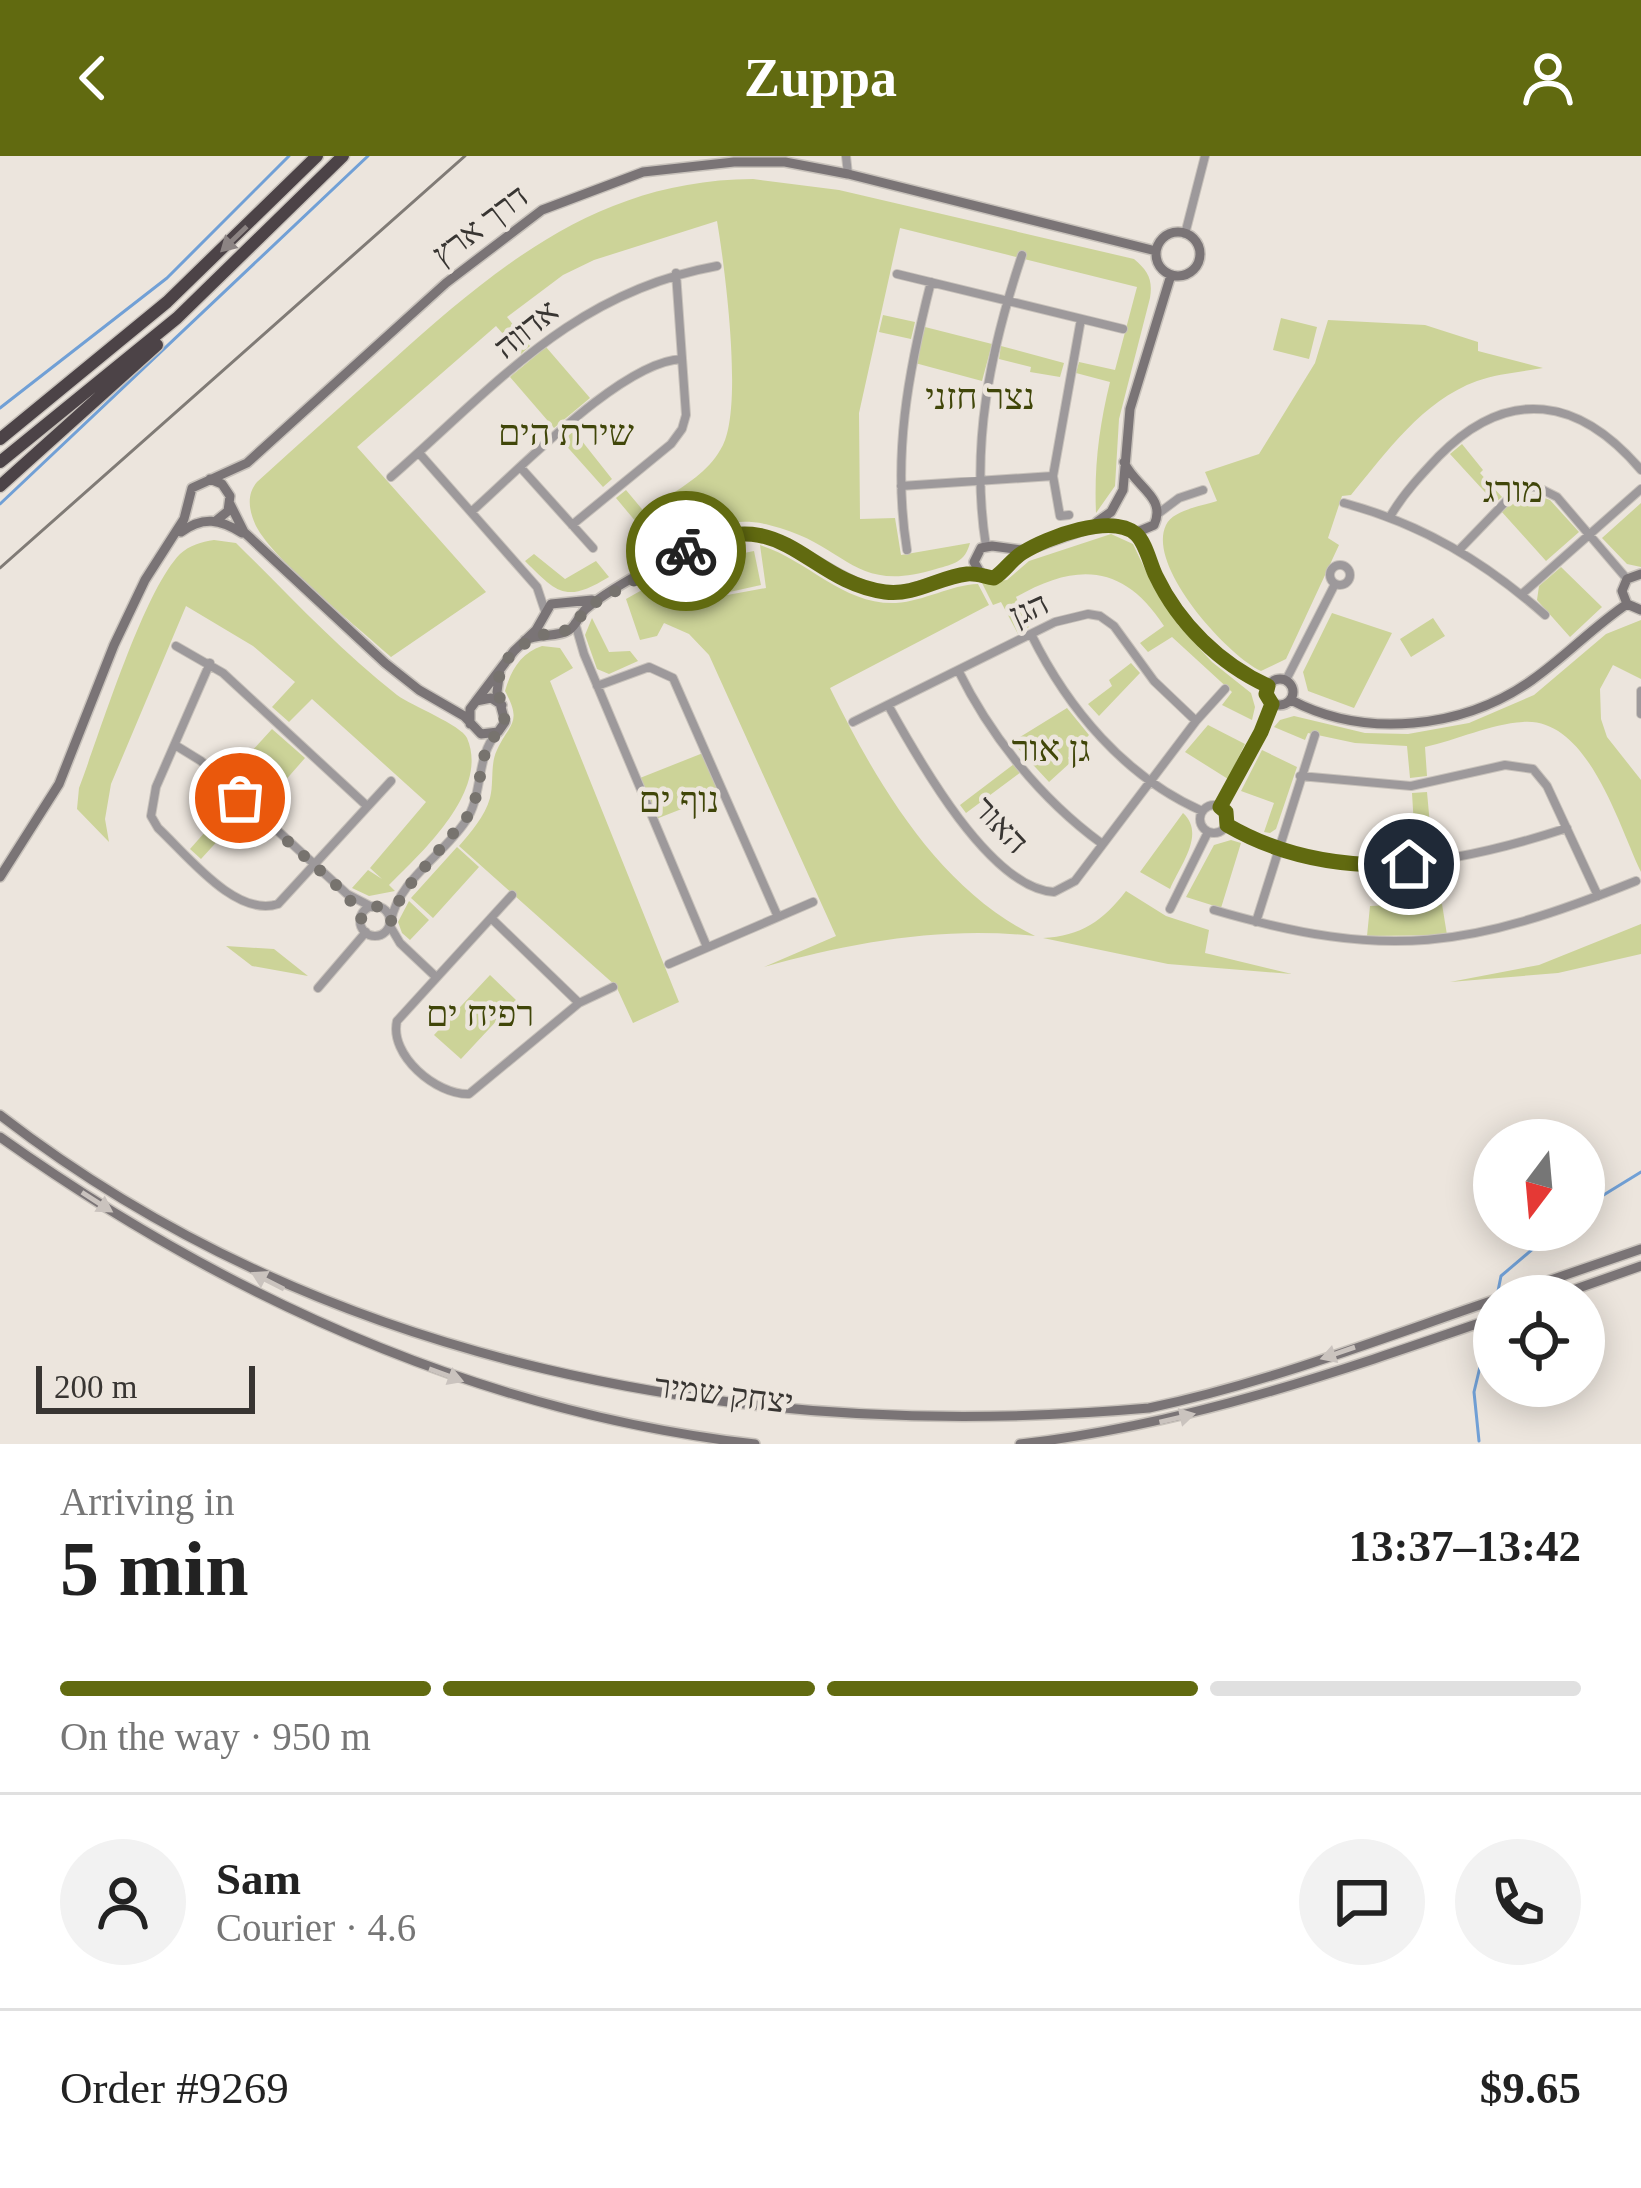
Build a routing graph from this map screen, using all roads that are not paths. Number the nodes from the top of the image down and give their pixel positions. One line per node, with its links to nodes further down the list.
1 (317, 156): 16 (highway, one-way to 16)
2 (343, 156): 9 (highway)
3 (846, 156): 5 (street)
4 (1205, 156): 6 (street)
5 (848, 174): 7 (main road, דרך ארץ); 25 (main road, דרך ארץ)
6 (1185, 234): 7 (main road); 13 (main road)
7 (1156, 251): 13 (main road)
8 (1022, 256): 15 (street)
9 (232, 266): 23 (highway); 32 (highway)
10 (717, 266): 11 (street, אדווה)
11 (676, 273): 19 (street); 22 (street, אדווה)
12 (897, 274): 14 (street)
13 (1171, 275): 24 (main road)
14 (931, 282): 15 (street); 33 (street)
15 (1007, 301): 17 (street); 31 (street)
16 (148, 317): 20 (highway); 21 (highway)
17 (1081, 319): 18 (street); 28 (street)
18 (1123, 329)
19 (682, 358): 26 (street); 48 (street)
20 (0, 428)
21 (0, 439)
22 (418, 453): 29 (street, אדווה); 42 (street)
23 (0, 462)
24 (1124, 462): 36 (main road); 40 (main road)
25 (247, 463): 30 (main road, דרך ארץ); 39 (main road, דרך ארץ)
26 (521, 468): 42 (street); 48 (street)
27 (1641, 470): 45 (street)
28 (1054, 476): 31 (street); 44 (street)
29 (391, 477)
30 (210, 479): 38 (main road); 39 (main road)
31 (980, 481): 33 (street); 55 (street)
32 (0, 486)
33 (902, 486): 60 (street)
34 (1641, 489): 53 (street)
35 (1203, 490): 37 (street)
36 (1148, 494): 37 (street); 40 (main road); 43 (main road)
37 (1179, 498): 43 (street)
38 (188, 500): 47 (main road); 56 (main road)
39 (230, 500): 46 (main road); 54 (main road)
40 (1119, 500): 49 (main road); 50 (main road)
41 (1344, 502): 45 (street)
42 (471, 512): 70 (street)
43 (1159, 513): 51 (main road)
44 (1070, 515)
45 (1391, 515): 59 (street)
46 (217, 520): 47 (main road); 54 (main road)
47 (203, 521): 56 (main road)
48 (572, 525): 57 (street)
49 (1121, 525): 50 (main road); 52 (main road)
50 (1088, 529): 61 (main road)
51 (1148, 530): 52 (main road); 62 (main road)
52 (1135, 533): 62 (main road)
53 (1588, 535): 59 (street); 68 (street); 72 (street)
54 (252, 539): 93 (main road)
55 (986, 546): 58 (main road); 63 (main road)
56 (166, 547): 118 (main road)
57 (593, 548)
58 (999, 548): 61 (main road); 64 (main road)
59 (1460, 549): 72 (street)
60 (907, 550)
61 (1028, 550): 64 (main road)
62 (1148, 555): 89 (main road)
63 (975, 556): 65 (main road); 67 (main road)
64 (1004, 571): 65 (main road)
65 (981, 574): 67 (main road)
66 (1641, 574): 68 (main road)
67 (957, 576): 71 (main road)
68 (1627, 579): 74 (main road)
69 (1335, 584): 87 (street)
70 (537, 587): 73 (street); 76 (street)
71 (608, 594): 73 (main road); 78 (main road)
72 (1522, 594): 77 (street)
73 (565, 602): 76 (main road); 78 (main road)
74 (1627, 604): 75 (main road); 92 (main road)
75 (1641, 610)
76 (545, 614): 79 (main road); 81 (main road)
77 (1545, 615)
78 (575, 622): 79 (main road); 83 (street)
79 (558, 632): 81 (main road); 83 (street)
80 (1030, 634): 86 (street, הגן); 99 (street, הגן); 108 (street)
81 (525, 640): 85 (main road)
82 (176, 646): 84 (street)
83 (584, 654): 88 (street)
84 (210, 663): 104 (street); 109 (street)
85 (500, 670): 94 (main road); 96 (main road)
86 (958, 670): 97 (street, הגן); 115 (street)
87 (1286, 680): 89 (main road); 92 (main road)
88 (597, 686): 128 (street); 136 (street)
89 (1268, 686): 95 (main road)
90 (1226, 689): 99 (street)
91 (1641, 691): 98 (street)
92 (1291, 700): 95 (main road)
93 (437, 701): 94 (main road); 101 (main road)
94 (475, 702): 96 (main road); 101 (main road)
95 (1272, 704): 110 (street)
96 (502, 705): 102 (main road)
97 (887, 705): 100 (street, הגן); 115 (street, האור)
98 (1641, 714)
99 (1196, 721): 108 (street)
100 (853, 722)
101 (473, 727): 102 (main road); 105 (street)
102 (498, 732): 105 (street)
103 (1315, 735): 106 (street)
104 (175, 746): 117 (street); 117 (street)
105 (484, 754): 120 (street)
106 (1300, 776): 113 (street); 116 (street)
107 (391, 781): 109 (street)
108 (1149, 781): 111 (street); 115 (street, האור)
109 (367, 806): 117 (street)
110 (1220, 807): 111 (street); 112 (street)
111 (1202, 812): 114 (street)
112 (1227, 825): 114 (street); 116 (street)
113 (1567, 828): 116 (street); 123 (street)
114 (1208, 832): 126 (street)
115 (1101, 844)
116 (1276, 848): 131 (street)
117 (314, 866): 121 (street)
118 (0, 877)
119 (1636, 881): 123 (street)
120 (402, 894): 125 (street); 132 (street)
121 (347, 895): 125 (street); 130 (street)
122 (512, 895): 129 (street)
123 (1598, 896): 131 (street)
124 (813, 902): 128 (street)
125 (374, 907): 130 (street); 132 (street)
126 (1170, 909)
127 (1214, 910): 131 (street)
128 (778, 917): 136 (street)
129 (491, 918): 138 (street); 141 (street)
130 (361, 919): 133 (street)
131 (1256, 922)
132 (390, 923): 134 (street); 135 (street)
133 (366, 932): 134 (street); 140 (street)
134 (380, 935): 135 (street)
135 (400, 943): 138 (street)
136 (707, 947): 137 (street)
137 (669, 964)
138 (436, 976): 141 (street)
139 (614, 987): 141 (street)
140 (318, 988)
141 (579, 1003)
142 (0, 1115): 150 (main road, one-way to 142)
143 (0, 1137): 152 (main road, יצחק שמיר, one-way to 152)
144 (1641, 1249): 146 (main road)
145 (1641, 1266): 147 (main road)
146 (1565, 1275)
147 (1605, 1279)
148 (1473, 1307): 151 (main road, one-way to 151)
149 (1473, 1325): 153 (main road, one-way to 149)
150 (413, 1345)
151 (986, 1430)
152 (755, 1444)
153 (1021, 1444)

